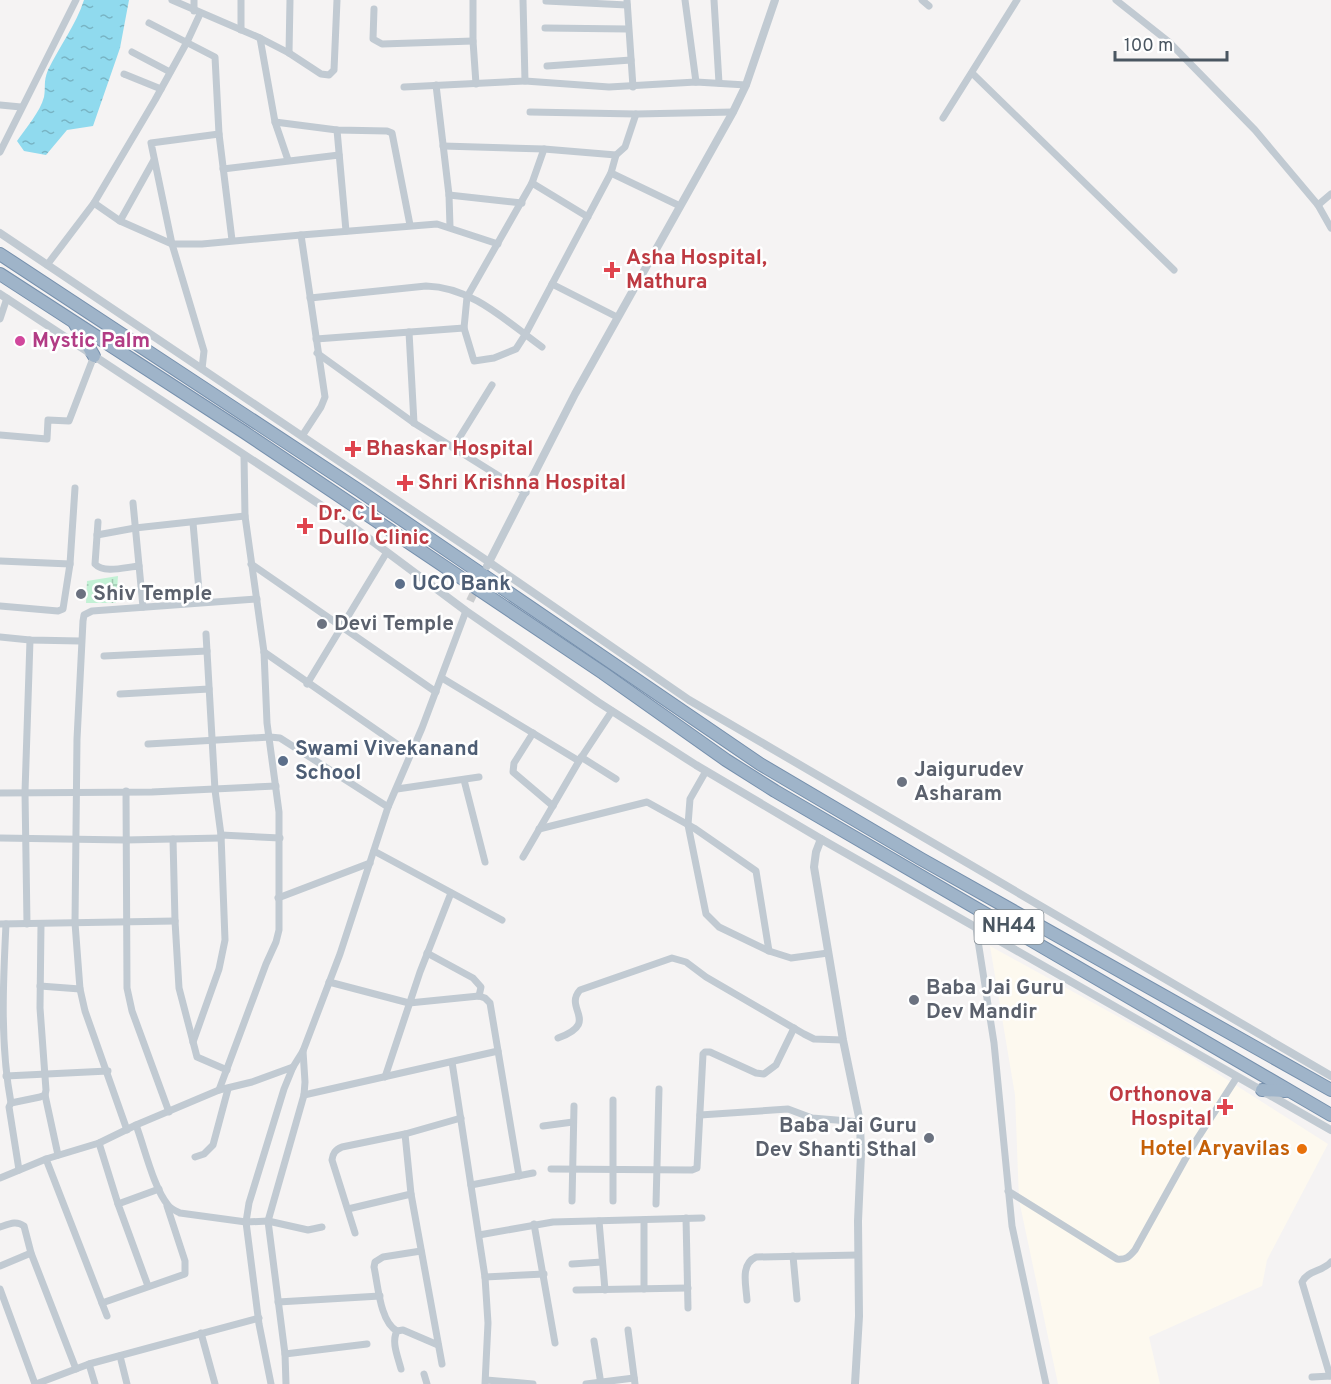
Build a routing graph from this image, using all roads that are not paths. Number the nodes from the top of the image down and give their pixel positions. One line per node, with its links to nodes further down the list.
1 (76, 0): 44 (street)
2 (172, 0): 19 (street)
3 (194, 0): 19 (street)
4 (241, 0): 23 (street)
5 (290, 0): 28 (street)
6 (337, 0): 28 (street)
7 (473, 0): 25 (street)
8 (524, 0): 34 (street)
9 (685, 0): 35 (street)
10 (714, 0): 36 (street)
11 (775, 0): 39 (street)
12 (922, 0): 17 (street)
13 (1017, 0): 32 (street)
14 (1116, 0): 66 (street)
15 (546, 1): 16 (street)
16 (627, 3): 22 (street)
17 (930, 6)
18 (374, 9): 25 (street)
19 (197, 12): 23 (street); 26 (street)
20 (149, 23): 26 (street)
21 (545, 28): 22 (street)
22 (628, 29): 29 (street)
23 (241, 30): 24 (street)
24 (260, 38): 28 (street); 49 (street)
25 (473, 41): 37 (street)
26 (187, 42): 31 (street); 51 (street)
27 (132, 52): 31 (street)
28 (290, 53)
29 (631, 60): 30 (street); 41 (street)
30 (547, 66)
31 (170, 72): 42 (street)
32 (972, 73): 48 (street); 81 (street)
33 (124, 74): 42 (street)
34 (525, 81): 37 (street); 41 (street)
35 (696, 82): 36 (street); 41 (street)
36 (719, 83): 39 (street)
37 (476, 84): 38 (street)
38 (436, 85): 40 (street); 52 (street)
39 (746, 86): 46 (street)
40 (404, 87)
41 (633, 87)
42 (160, 89): 64 (street)
43 (0, 105): 44 (street)
44 (21, 107): 54 (street)
45 (530, 112): 47 (street)
46 (733, 112): 47 (street); 67 (street)
47 (636, 114): 56 (street)
48 (943, 118)
49 (275, 122): 50 (street); 58 (street)
50 (337, 130): 55 (street); 70 (street)
51 (219, 134): 57 (street); 59 (street)
52 (443, 146): 53 (street); 63 (street)
53 (544, 149): 56 (street); 61 (street)
54 (0, 152)
55 (339, 155): 58 (street); 73 (street)
56 (615, 155): 60 (street)
57 (154, 160): 69 (street); 77 (street)
58 (288, 160): 59 (street)
59 (223, 169): 76 (street)
60 (611, 173): 67 (street); 68 (street)
61 (532, 183): 65 (street); 68 (street)
62 (1331, 194): 66 (street)
63 (449, 195): 65 (street); 71 (street)
64 (94, 203): 69 (street); 80 (street)
65 (522, 203): 78 (street)
66 (1318, 205): 72 (street)
67 (680, 206): 87 (street)
68 (588, 217): 83 (street)
69 (120, 220): 77 (street)
70 (410, 225): 71 (street); 73 (street)
71 (450, 227): 78 (street)
72 (1331, 228)
73 (346, 231): 75 (street)
74 (0, 233): 80 (street)
75 (301, 235): 76 (street); 86 (street)
76 (232, 240): 77 (street)
77 (172, 244): 97 (street)
78 (498, 244): 85 (street)
79 (0, 254): 209 (highway, NH44)
80 (47, 264): 97 (street)
81 (1174, 270)
82 (0, 274): 89 (highway, NH44)
83 (552, 284): 87 (street); 92 (street)
84 (3, 296): 88 (street); 96 (street)
85 (467, 297): 86 (street); 90 (street); 92 (street)
86 (310, 298): 93 (street)
87 (617, 317): 105 (street)
88 (0, 319)
89 (73, 321): 96 (highway); 210 (highway, NH44)
90 (464, 328): 91 (street); 92 (street)
91 (410, 332): 93 (street); 99 (street)
92 (525, 335): 94 (street)
93 (316, 339): 95 (street)
94 (542, 347)
95 (317, 353): 99 (street); 101 (street)
96 (94, 356): 100 (street); 103 (street)
97 (202, 369): 101 (street)
98 (492, 385): 102 (street)
99 (414, 423): 102 (street)
100 (0, 435)
101 (302, 436): 116 (street)
102 (453, 448): 105 (street)
103 (244, 455): 107 (street); 112 (street)
104 (75, 488): 114 (street)
105 (526, 493): 116 (street)
106 (133, 503): 110 (street)
107 (245, 516): 109 (street); 115 (street)
108 (98, 522): 111 (street)
109 (193, 523): 110 (street); 120 (street)
110 (135, 528): 111 (street); 117 (street)
111 (97, 535): 117 (street)
112 (387, 552): 123 (street); 124 (street)
113 (0, 561): 114 (street)
114 (70, 564): 121 (street)
115 (251, 564): 118 (street); 124 (street)
116 (488, 564): 202 (street)
117 (139, 566): 122 (street)
118 (257, 599): 120 (street); 130 (street)
119 (470, 601): 123 (street)
120 (200, 602): 122 (street)
121 (0, 606)
122 (143, 607): 128 (street)
123 (466, 611): 132 (street); 137 (street)
124 (341, 628): 133 (street); 135 (street)
125 (206, 634): 129 (street)
126 (0, 637): 127 (street)
127 (30, 640): 128 (street); 152 (street)
128 (80, 641): 153 (street)
129 (207, 651): 131 (street); 134 (street)
130 (264, 652): 133 (street); 139 (street)
131 (104, 656)
132 (442, 678): 135 (street); 138 (street)
133 (307, 684): 142 (street)
134 (209, 689): 136 (street); 140 (street)
135 (436, 692): 142 (street)
136 (120, 694)
137 (612, 711): 143 (street); 144 (street)
138 (533, 733): 143 (street); 155 (street)
139 (270, 737): 140 (street); 148 (street); 156 (street)
140 (213, 740): 141 (street); 150 (street)
141 (148, 744)
142 (411, 754): 149 (street)
143 (580, 759): 146 (street); 155 (street)
144 (706, 771): 157 (street); 164 (street)
145 (479, 777): 147 (street)
146 (616, 779)
147 (464, 780): 149 (street); 169 (street)
148 (276, 786): 150 (street); 163 (street)
149 (397, 789): 156 (street)
150 (215, 790): 151 (street); 159 (street)
151 (126, 791): 153 (street); 166 (street)
152 (25, 792): 153 (street); 154 (street); 161 (street)
153 (78, 792): 165 (street)
154 (0, 793)
155 (553, 806): 158 (street)
156 (388, 807): 167 (street)
157 (688, 825): 158 (street); 181 (street); 181 (street)
158 (539, 829): 168 (street)
159 (221, 836): 162 (street); 163 (street); 193 (street)
160 (0, 838): 161 (street)
161 (26, 838): 165 (street); 178 (street)
162 (173, 838): 166 (street); 175 (street)
163 (280, 838): 172 (street)
164 (821, 839): 180 (street); 183 (street)
165 (77, 840): 166 (street); 176 (street)
166 (125, 840): 174 (street)
167 (374, 850): 170 (street); 171 (street)
168 (523, 857)
169 (484, 862)
170 (370, 863): 172 (street); 184 (street)
171 (451, 893): 173 (street); 182 (street)
172 (278, 898): 199 (street)
173 (502, 920)
174 (126, 921): 175 (street); 176 (street); 216 (street)
175 (175, 921): 193 (street)
176 (75, 923): 179 (street); 187 (street)
177 (3, 924): 178 (street); 186 (street)
178 (27, 924): 179 (street)
179 (41, 924): 185 (street)
180 (976, 928): 204 (street); 241 (street)
181 (769, 951): 183 (street)
182 (427, 953): 188 (street); 189 (street)
183 (828, 953): 192 (street)
184 (329, 982): 189 (street); 194 (street)
185 (40, 986): 187 (street); 200 (street)
186 (2, 988): 201 (street)
187 (80, 989): 198 (street)
188 (479, 996): 189 (street); 195 (street)
189 (409, 1003): 203 (street)
190 (794, 1028): 191 (street); 192 (street); 217 (street)
191 (558, 1038)
192 (843, 1040): 221 (street)
193 (193, 1042): 199 (street)
194 (303, 1051): 197 (street); 212 (street)
195 (498, 1051): 196 (street); 237 (street)
196 (452, 1062): 203 (street); 219 (street)
197 (293, 1067): 205 (street); 254 (street)
198 (108, 1071): 200 (street); 224 (street)
199 (227, 1071): 207 (street)
200 (44, 1073): 201 (street); 211 (street)
201 (6, 1076): 214 (street)
202 (1331, 1076)
203 (385, 1077): 212 (street)
204 (1237, 1077): 208 (street); 241 (street)
205 (228, 1089): 207 (street); 229 (street)
206 (659, 1089): 235 (street)
207 (219, 1090): 216 (street)
208 (1262, 1090): 210 (highway); 225 (street)
209 (1331, 1090)
210 (1289, 1091): 218 (highway, NH44)
211 (45, 1095): 214 (street); 228 (street)
212 (304, 1095): 252 (street)
213 (613, 1100): 234 (street)
214 (11, 1103): 233 (street)
215 (574, 1106): 220 (street)
216 (168, 1112): 222 (street)
217 (700, 1115): 221 (street); 235 (street)
218 (1331, 1115)
219 (461, 1118): 226 (street); 239 (street)
220 (573, 1122): 223 (street); 232 (street)
221 (860, 1122): 262 (street)
222 (136, 1125): 224 (street); 240 (street)
223 (543, 1126)
224 (127, 1130): 227 (street)
225 (1331, 1130)
226 (405, 1134): 242 (street); 248 (street)
227 (99, 1143): 228 (street); 245 (street)
228 (58, 1155): 230 (street)
229 (195, 1157)
230 (46, 1159): 233 (street); 280 (street)
231 (551, 1169): 232 (street)
232 (572, 1169): 234 (street); 243 (street)
233 (19, 1170): 238 (street)
234 (612, 1170): 235 (street); 244 (street)
235 (656, 1170): 246 (street)
236 (533, 1173): 237 (street)
237 (519, 1176): 239 (street)
238 (0, 1178)
239 (471, 1185): 259 (street)
240 (159, 1189): 245 (street); 247 (street)
241 (1008, 1191): 313 (street)
242 (411, 1194): 248 (street); 260 (street)
243 (572, 1201)
244 (613, 1201)
245 (118, 1204): 270 (street)
246 (656, 1204)
247 (167, 1205): 254 (street); 270 (street)
248 (348, 1209): 258 (street)
249 (686, 1218): 250 (street); 251 (street); 271 (street)
250 (702, 1218)
251 (644, 1220): 253 (street); 273 (street)
252 (268, 1221): 254 (street); 257 (street); 279 (street)
253 (599, 1221): 255 (street); 264 (street)
254 (246, 1222): 283 (street)
255 (534, 1224): 259 (street); 268 (street)
256 (0, 1227): 261 (street)
257 (322, 1227)
258 (355, 1233)
259 (479, 1235): 269 (street)
260 (421, 1251): 276 (street); 290 (street)
261 (31, 1253): 267 (street); 296 (street)
262 (858, 1255): 263 (street); 312 (street)
263 (792, 1256): 277 (street); 278 (street)
264 (602, 1262): 266 (street); 275 (street)
265 (1331, 1262): 298 (street)
266 (572, 1264)
267 (0, 1266)
268 (544, 1274): 269 (street); 288 (street)
269 (485, 1277): 301 (street)
270 (148, 1286): 280 (street)
271 (688, 1288): 273 (street); 281 (street)
272 (0, 1289): 303 (street)
273 (644, 1289): 275 (street)
274 (576, 1290): 275 (street)
275 (605, 1290)
276 (380, 1296): 279 (street); 285 (street)
277 (797, 1299)
278 (747, 1300)
279 (278, 1302): 291 (street)
280 (102, 1303): 282 (street)
281 (688, 1308)
282 (107, 1316)
283 (259, 1318): 286 (street); 307 (street)
284 (628, 1330): 300 (street)
285 (397, 1331): 290 (street); 295 (street)
286 (201, 1334): 292 (street); 306 (street)
287 (594, 1341): 302 (street)
288 (555, 1343)
289 (367, 1344): 291 (street)
290 (438, 1345): 294 (street)
291 (285, 1354): 308 (street)
292 (120, 1356): 293 (street); 305 (street)
293 (89, 1364): 296 (street); 304 (street)
294 (442, 1364)
295 (401, 1368)
296 (76, 1369): 303 (street)
297 (424, 1374): 309 (street)
298 (1331, 1376): 299 (street)
299 (1312, 1377)
300 (635, 1381): 302 (street)
301 (486, 1382): 310 (street)
302 (601, 1383): 311 (street)
303 (35, 1384)
304 (96, 1384)
305 (127, 1384)
306 (214, 1384)
307 (272, 1384)
308 (286, 1384)
309 (427, 1384)
310 (533, 1384)
311 (586, 1384)
312 (855, 1384)
313 (1047, 1384)

